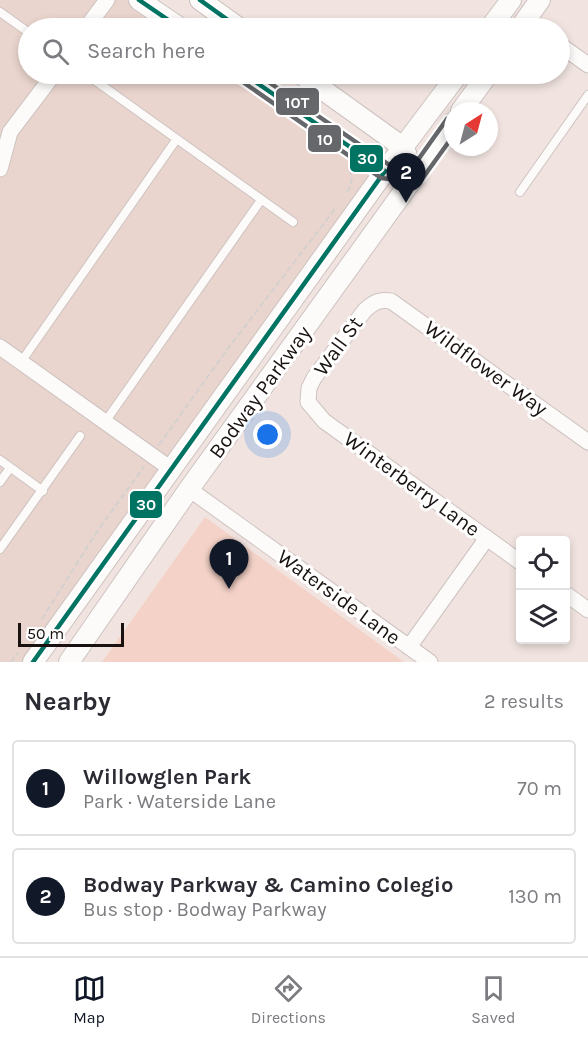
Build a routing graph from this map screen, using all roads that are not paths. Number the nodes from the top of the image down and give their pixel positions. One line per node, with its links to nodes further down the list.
1 (107, 0): 7 (street)
2 (139, 0): 8 (street)
3 (200, 0): 9 (street)
4 (511, 0): 10 (street)
5 (540, 0): 11 (street)
6 (0, 12): 12 (lane)
7 (94, 18)
8 (165, 18)
9 (225, 18)
10 (498, 18)
11 (527, 18)
12 (18, 25)
13 (570, 52): 14 (street)
14 (588, 65)
15 (45, 84): 23 (street)
16 (100, 84): 25 (lane)
17 (248, 84): 28 (street)
18 (315, 84): 26 (street)
19 (451, 84): 26 (street, Bodway Parkway)
20 (481, 84): 22 (street)
21 (588, 95): 30 (lane)
22 (468, 102)
23 (5, 129): 27 (street)
24 (444, 136): 29 (street, Bodway Parkway)
25 (176, 140): 31 (lane); 35 (lane)
26 (404, 148): 28 (street, Bodway Parkway); 29 (street)
27 (0, 169)
28 (385, 171): 29 (street); 42 (street, Bodway Parkway)
29 (416, 175): 44 (street, Bodway Parkway)
30 (520, 192)
31 (261, 200): 32 (lane); 37 (lane)
32 (293, 222)
33 (381, 300): 36 (street, Wall St); 39 (street, Wildflower Way)
34 (0, 346): 35 (street)
35 (21, 362): 37 (street)
36 (308, 402): 46 (street, Winterberry Lane)
37 (105, 422): 42 (street)
38 (80, 436): 45 (lane)
39 (588, 442)
40 (0, 460): 41 (lane)
41 (10, 468): 43 (lane); 45 (lane)
42 (171, 469): 52 (street, Bodway Parkway)
43 (0, 482)
44 (189, 489): 51 (street, Waterside Lane); 53 (street, Bodway Parkway)
45 (43, 491): 47 (lane)
46 (487, 538): 48 (street, Winterberry Lane); 51 (street)
47 (0, 549)
48 (516, 559)
49 (570, 597): 50 (street)
50 (588, 610)
51 (409, 647): 54 (street, Waterside Lane)
52 (28, 653)
53 (69, 662)
54 (430, 662)

